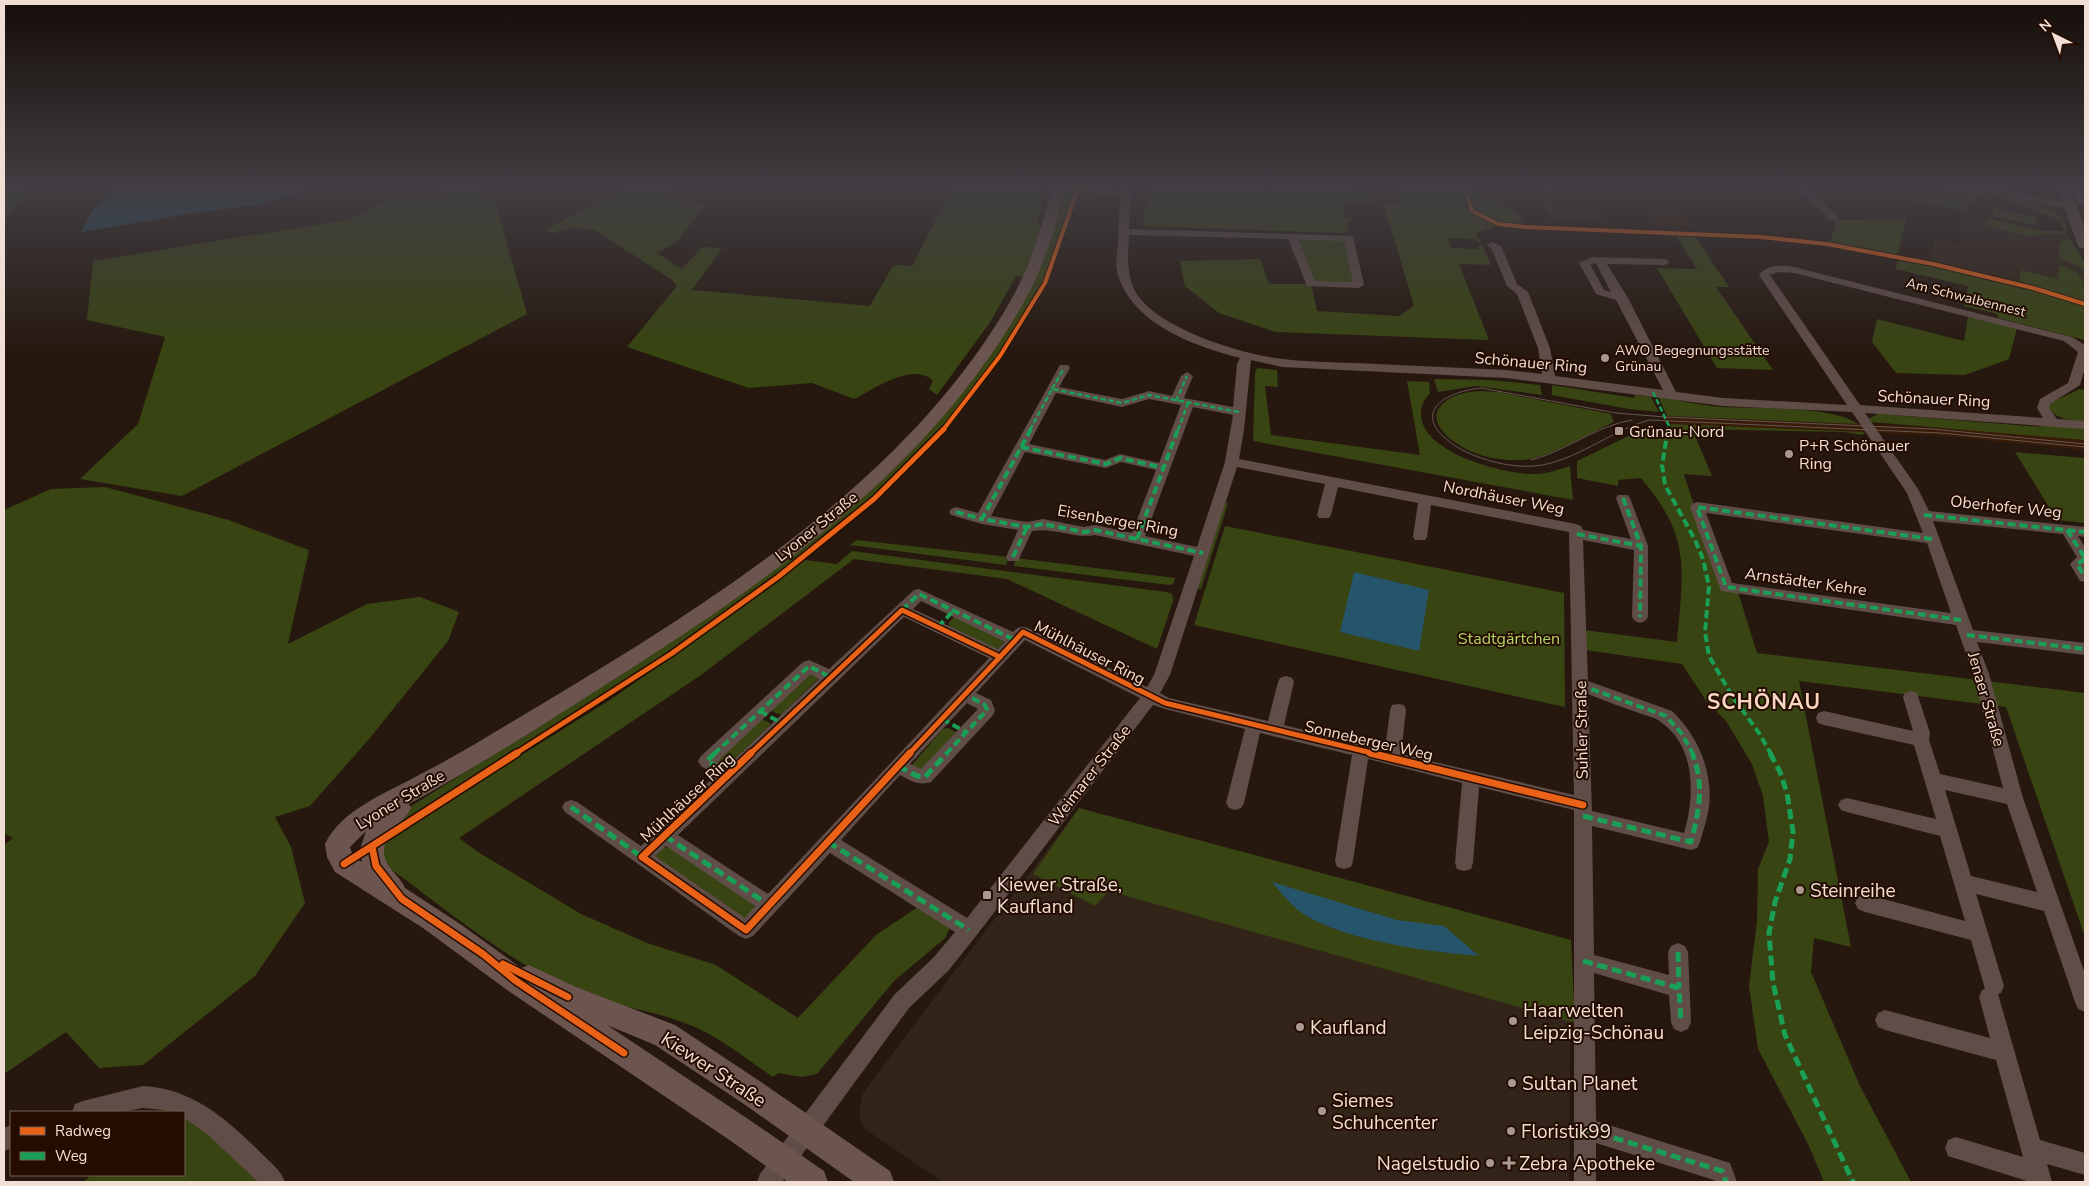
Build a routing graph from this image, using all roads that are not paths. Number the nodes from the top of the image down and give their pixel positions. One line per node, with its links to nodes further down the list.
1 (1043, 241): 67 (main road, Lyoner Straße)
2 (1124, 241): 9 (street, Schönauer Ring)
3 (1294, 241): 4 (street)
4 (1349, 241)
5 (1492, 245): 12 (street)
6 (1600, 260): 7 (street); 8 (street); 8 (street)
7 (1665, 262)
8 (1622, 298): 14 (street)
9 (1246, 357): 12 (street, Schönauer Ring); 17 (street, Weimarer Straße)
10 (1064, 368): 13 (street)
11 (1187, 376): 15 (street)
12 (1548, 379): 14 (street, Schönauer Ring)
13 (1052, 389): 15 (street); 20 (street)
14 (1670, 396): 16 (street, Schönauer Ring)
15 (1182, 402): 17 (street); 22 (street)
16 (1858, 411): 18 (street, Schönauer Ring); 18 (street, Am Schwalbennest); 27 (street, Jenaer Straße)
17 (1239, 412): 21 (street, Weimarer Straße)
18 (2052, 421): 19 (street, Schönauer Ring)
19 (2085, 425)
20 (1021, 447): 22 (street); 29 (street)
21 (1232, 462): 23 (street, Nordhäuser Weg); 38 (street, Weimarer Straße)
22 (1164, 468): 35 (street)
23 (1332, 482): 25 (street, Nordhäuser Weg); 28 (street)
24 (1623, 498): 37 (street)
25 (1425, 500): 32 (street, Nordhäuser Weg); 34 (street, Nordhäuser Weg)
26 (956, 512): 29 (street, Eisenberger Ring)
27 (1924, 514): 31 (street, Oberhofer Weg); 36 (street, Jenaer Straße)
28 (1324, 515)
29 (982, 518): 30 (street, Eisenberger Ring)
30 (1027, 527): 35 (street, Eisenberger Ring); 39 (street)
31 (2067, 530): 33 (street, Oberhofer Weg); 40 (street)
32 (1576, 532): 37 (street, Nordhäuser Weg); 52 (street, Suhler Straße)
33 (2085, 532)
34 (1420, 537)
35 (1137, 539): 38 (street, Eisenberger Ring)
36 (1932, 539): 46 (street, Jenaer Straße); 46 (street, Arnstädter Kehre)
37 (1641, 546): 44 (street)
38 (1203, 553): 54 (street, Weimarer Straße)
39 (1013, 557)
40 (2085, 559): 41 (street)
41 (2085, 577)
42 (902, 610): 43 (street, Mühlhäuser Ring); 45 (street); 50 (street, Mühlhäuser Ring)
43 (954, 610): 45 (street); 47 (street, Mühlhäuser Ring)
44 (1640, 617)
45 (938, 626): 49 (street)
46 (1964, 628): 48 (street); 72 (street, Jenaer Straße)
47 (1015, 640): 49 (street, Mühlhäuser Ring); 54 (street, Mühlhäuser Ring)
48 (2085, 649)
49 (1000, 657): 53 (street, Mühlhäuser Ring)
50 (832, 678): 57 (street, Mühlhäuser Ring); 60 (street, Mühlhäuser Ring)
51 (1286, 682): 62 (street)
52 (1580, 685): 76 (street, Suhler Straße); 76 (street, Sonneberger Weg)
53 (965, 694): 59 (street, Mühlhäuser Ring); 63 (street)
54 (1150, 697): 61 (street, Sonneberger Weg); 88 (street, Weimarer Straße)
55 (1911, 697): 64 (street)
56 (1398, 710): 66 (street, Sonneberger Weg)
57 (760, 711): 60 (street); 69 (street, Mühlhäuser Ring)
58 (1824, 718): 64 (street)
59 (942, 719): 63 (street); 68 (street, Mühlhäuser Ring)
60 (783, 724): 69 (street, Mühlhäuser Ring)
61 (1254, 725): 62 (street, Sonneberger Weg); 73 (street)
62 (1274, 730): 65 (street, Sonneberger Weg)
63 (966, 732): 68 (street)
64 (1921, 740): 71 (street)
65 (1361, 750): 66 (street, Sonneberger Weg); 81 (street, Sonneberger Weg)
66 (1392, 758): 70 (street, Sonneberger Weg)
67 (462, 764): 84 (main road, Lyoner Straße); 84 (main road, Lyoner Straße)
68 (898, 766): 79 (street, Mühlhäuser Ring)
69 (730, 775): 78 (street, Mühlhäuser Ring)
70 (1471, 777): 76 (street, Sonneberger Weg); 82 (street)
71 (1933, 780): 72 (street); 77 (street)
72 (2014, 798): 86 (street, Jenaer Straße)
73 (1235, 803)
74 (1847, 806): 77 (street)
75 (571, 807): 80 (street, Mühlhäuser Ring)
76 (1583, 810): 92 (street, Suhler Straße)
77 (1948, 830): 83 (street)
78 (665, 836): 80 (street, Mühlhäuser Ring); 87 (street, Mühlhäuser Ring)
79 (828, 842): 87 (street, Mühlhäuser Ring); 88 (street)
80 (642, 857): 87 (street, Mühlhäuser Ring)
81 (1344, 861)
82 (1464, 863)
83 (1963, 882): 86 (street); 89 (street)
84 (402, 899): 91 (main road, Kiewer Straße)
85 (1865, 903): 89 (street)
86 (2052, 904): 94 (street, Jenaer Straße)
87 (769, 905)
88 (969, 930): 100 (street, Weimarer Straße)
89 (1978, 933): 97 (street)
90 (1678, 952): 93 (street)
91 (482, 954): 100 (main road, Kiewer Straße); 104 (main road, Kiewer Straße)
92 (1583, 961): 93 (street); 99 (street, Suhler Straße)
93 (1679, 988): 96 (street)
94 (2085, 1002)
95 (1885, 1020): 97 (street)
96 (1681, 1022)
97 (2004, 1052): 102 (street)
98 (87, 1111): 106 (street)
99 (1585, 1129): 109 (street, Suhler Straße); 110 (street)
100 (806, 1130): 104 (street); 108 (main road, Kiewer Straße)
101 (1956, 1148): 105 (street)
102 (2033, 1149): 103 (street); 105 (street)
103 (2085, 1164)
104 (775, 1171): 107 (main road, Kiewer Straße)
105 (2040, 1178)
106 (274, 1182)
107 (813, 1182)
108 (879, 1182)
109 (1585, 1182)
110 (1726, 1182)

